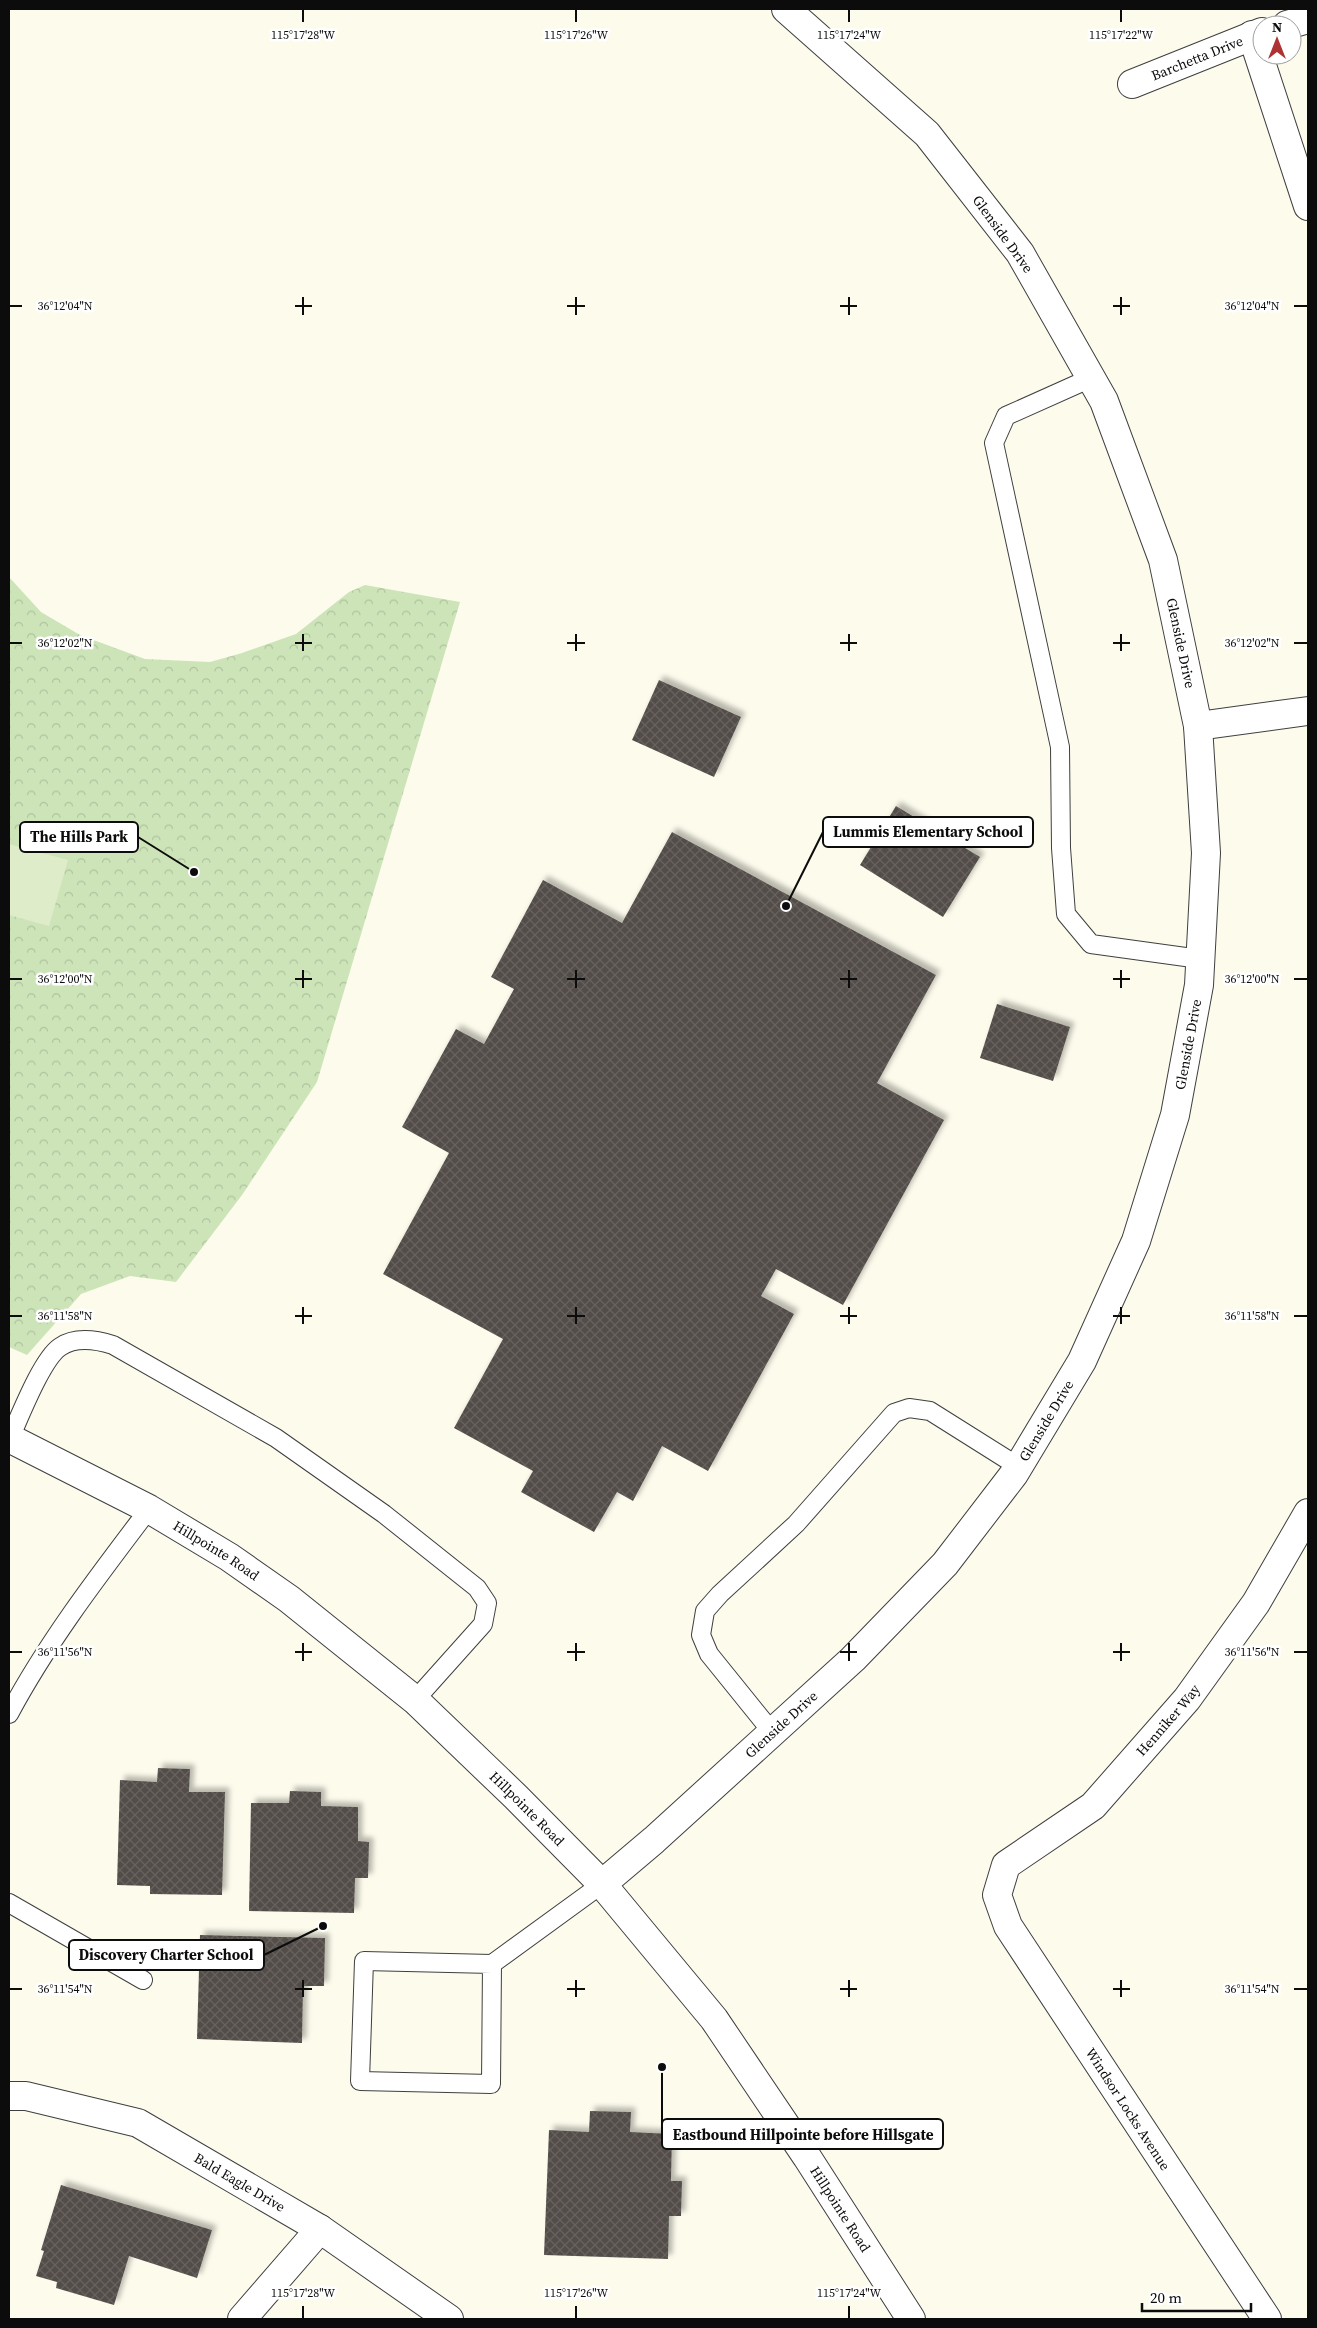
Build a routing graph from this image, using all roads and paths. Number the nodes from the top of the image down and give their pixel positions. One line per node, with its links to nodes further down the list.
1 (786, 9): 6 (street, Glenside Drive)
2 (1252, 36): 4 (street, Barchetta Drive)
3 (1266, 65): 5 (street)
4 (1132, 84)
5 (1308, 206)
6 (1091, 378): 8 (street, Glenside Drive); 9 (lane)
7 (1308, 711): 8 (street)
8 (1198, 726): 9 (street, Glenside Drive)
9 (1200, 959): 11 (street, Glenside Drive)
10 (9, 1438): 12 (street, Hillpointe Road); 14 (lane)
11 (1019, 1467): 16 (street, Glenside Drive); 16 (lane)
12 (149, 1509): 14 (street, Hillpointe Road); 15 (lane)
13 (1308, 1513): 18 (street, Henniker Way)
14 (415, 1700): 17 (street, Hillpointe Road)
15 (9, 1714)
16 (772, 1732): 17 (street, Glenside Drive)
17 (602, 1884): 20 (lane); 26 (street, Hillpointe Road)
18 (997, 1895): 27 (street, Windsor Locks Avenue)
19 (9, 1903): 21 (lane)
20 (492, 1964): 20 (lane)
21 (143, 1980)
22 (9, 2096): 23 (street, Bald Eagle Drive)
23 (320, 2229): 24 (street); 25 (street, Bald Eagle Drive)
24 (242, 2319)
25 (449, 2319)
26 (911, 2319)
27 (1267, 2319)

